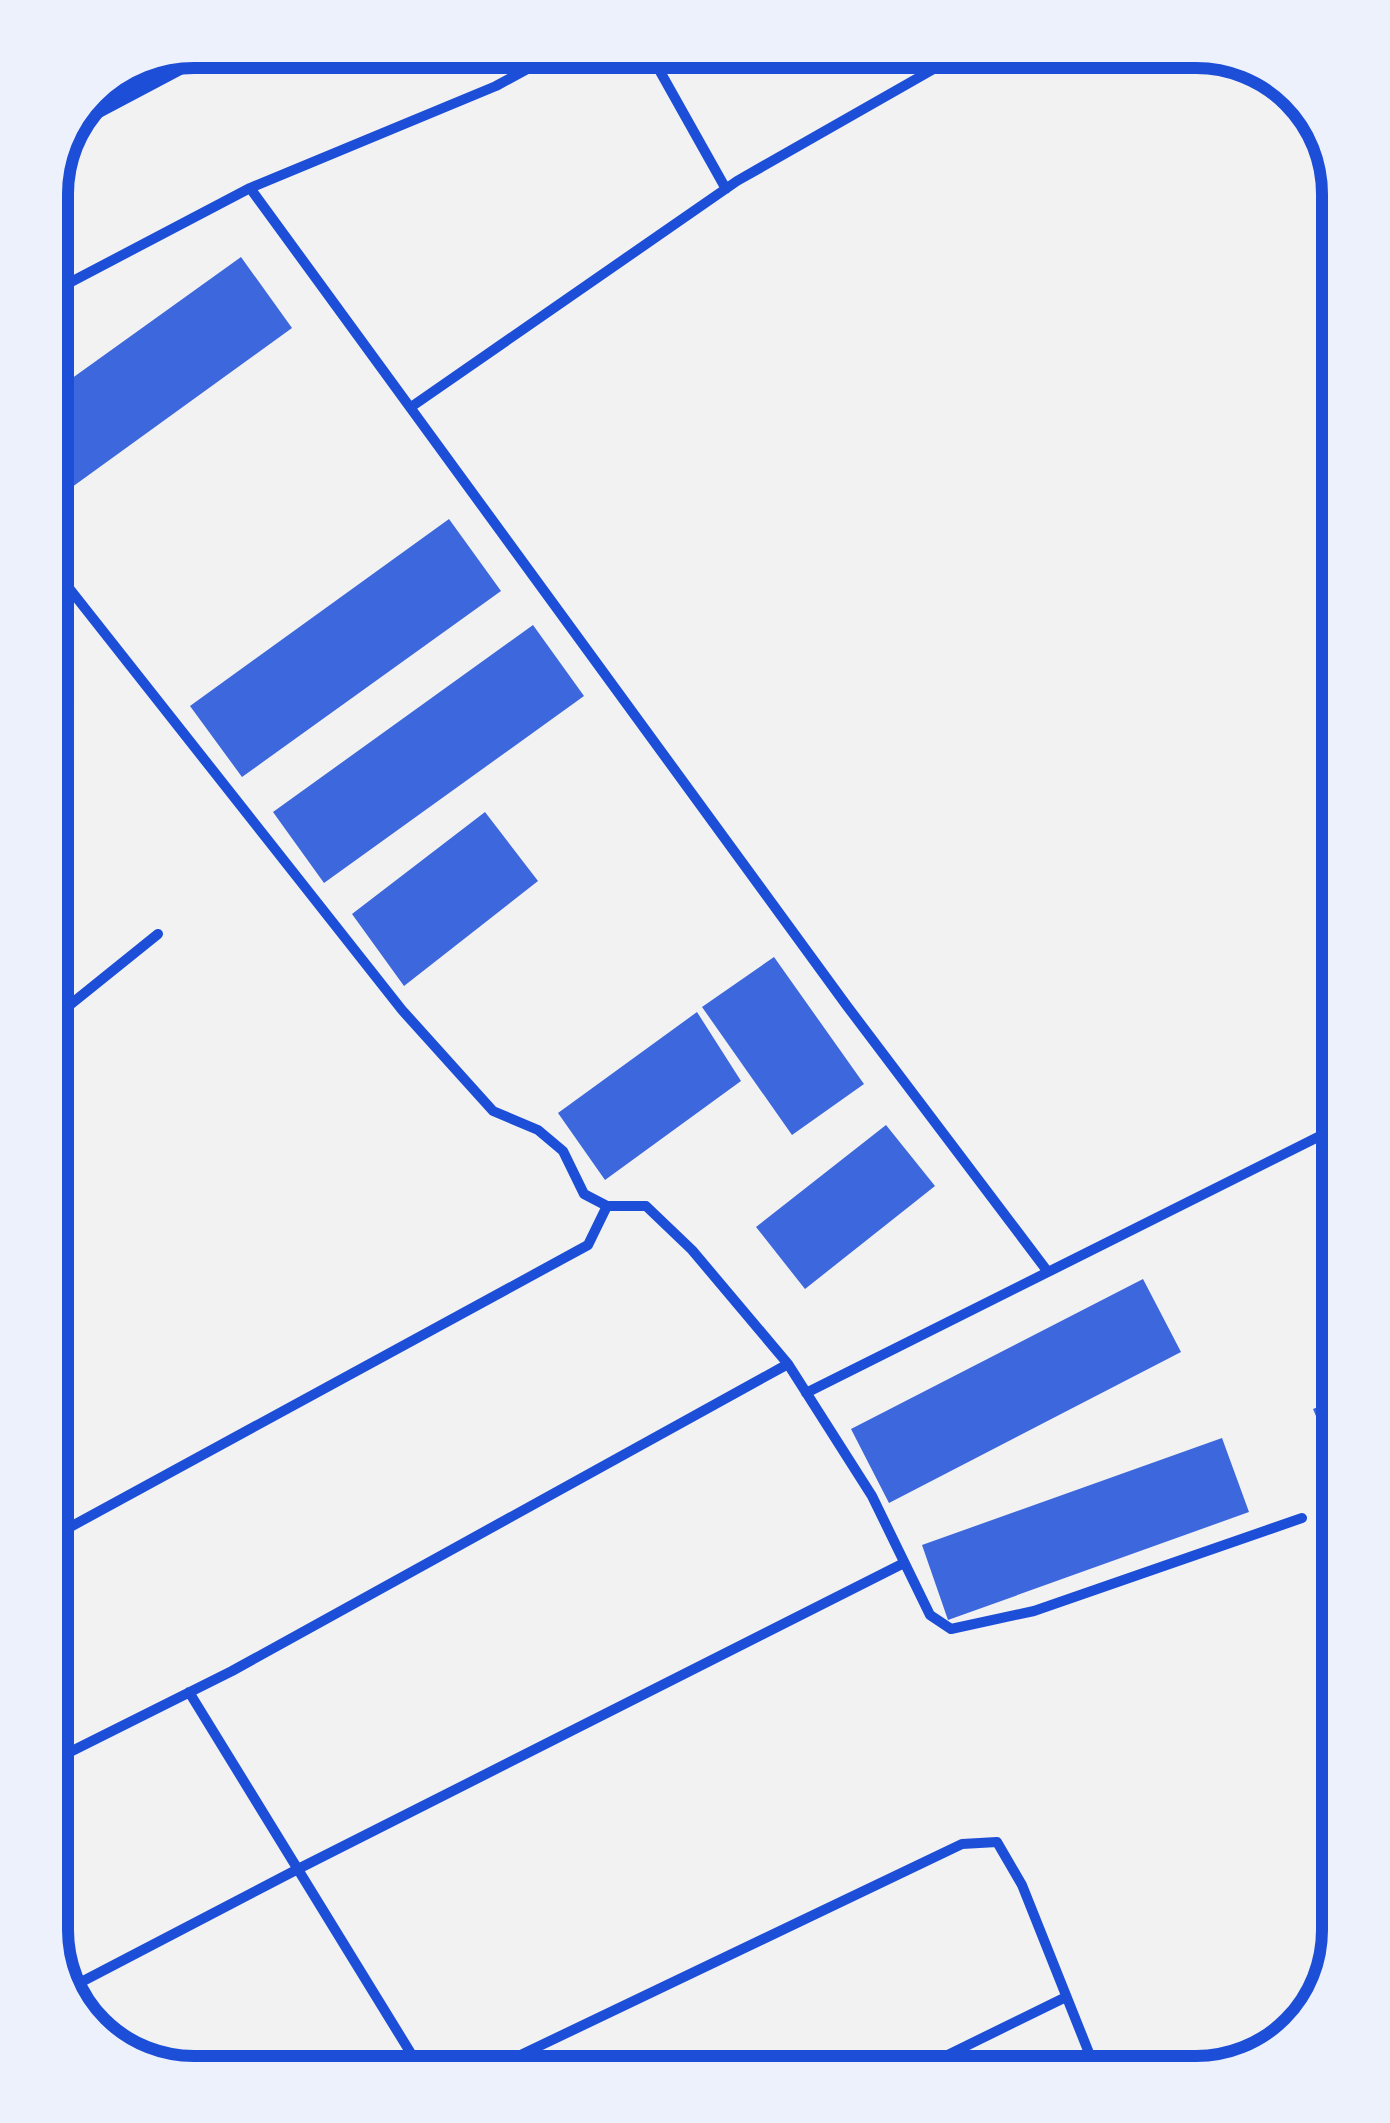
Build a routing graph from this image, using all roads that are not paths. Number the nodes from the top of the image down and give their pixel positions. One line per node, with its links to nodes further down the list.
1 (529, 68): 6 (street)
2 (658, 68): 7 (street)
3 (936, 68): 7 (street)
4 (182, 69): 5 (street)
5 (96, 113)
6 (250, 188): 8 (street); 9 (street)
7 (726, 188): 9 (street)
8 (68, 284)
9 (411, 408): 15 (street)
10 (68, 587): 14 (street)
11 (158, 934): 12 (street)
12 (68, 1006)
13 (1322, 1135): 15 (street)
14 (608, 1206): 16 (street); 19 (street)
15 (1048, 1272): 17 (street)
16 (788, 1364): 17 (street); 21 (street)
17 (806, 1392): 20 (street)
18 (1302, 1518): 20 (street)
19 (68, 1528)
20 (904, 1563): 23 (street)
21 (189, 1692): 22 (street); 23 (street)
22 (68, 1753)
23 (298, 1869): 24 (street); 26 (street)
24 (79, 1983)
25 (1066, 1996): 27 (street); 28 (street); 29 (street)
26 (412, 2055)
27 (520, 2055)
28 (946, 2056)
29 (1090, 2056)

